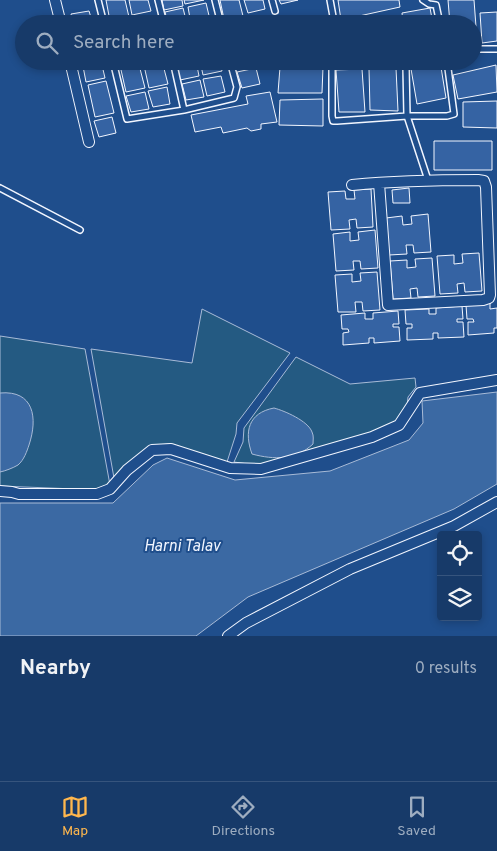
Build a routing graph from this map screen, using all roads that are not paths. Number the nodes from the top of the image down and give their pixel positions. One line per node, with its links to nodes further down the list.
1 (55, 0): 9 (street)
2 (98, 0): 10 (lane)
3 (158, 0): 11 (lane)
4 (215, 0): 12 (lane)
5 (272, 0): 8 (lane)
6 (330, 0): 13 (lane)
7 (423, 0): 14 (lane)
8 (275, 11)
9 (59, 15)
10 (102, 15)
11 (162, 15)
12 (219, 15)
13 (333, 15)
14 (438, 15)
15 (482, 49): 16 (lane)
16 (497, 49)
17 (72, 70): 26 (street)
18 (115, 70): 24 (lane)
19 (175, 70): 24 (lane)
20 (232, 70): 24 (lane)
21 (332, 70): 25 (lane)
22 (406, 70): 25 (lane)
23 (448, 70): 25 (lane)
24 (184, 110)
25 (407, 116): 27 (lane)
26 (89, 142)
27 (428, 180): 28 (street); 28 (street)
28 (379, 182): 29 (street)
29 (352, 185)
30 (0, 188): 31 (lane)
31 (80, 230)
32 (497, 380): 33 (street)
33 (0, 491)
34 (497, 502): 35 (street)
35 (228, 636)

